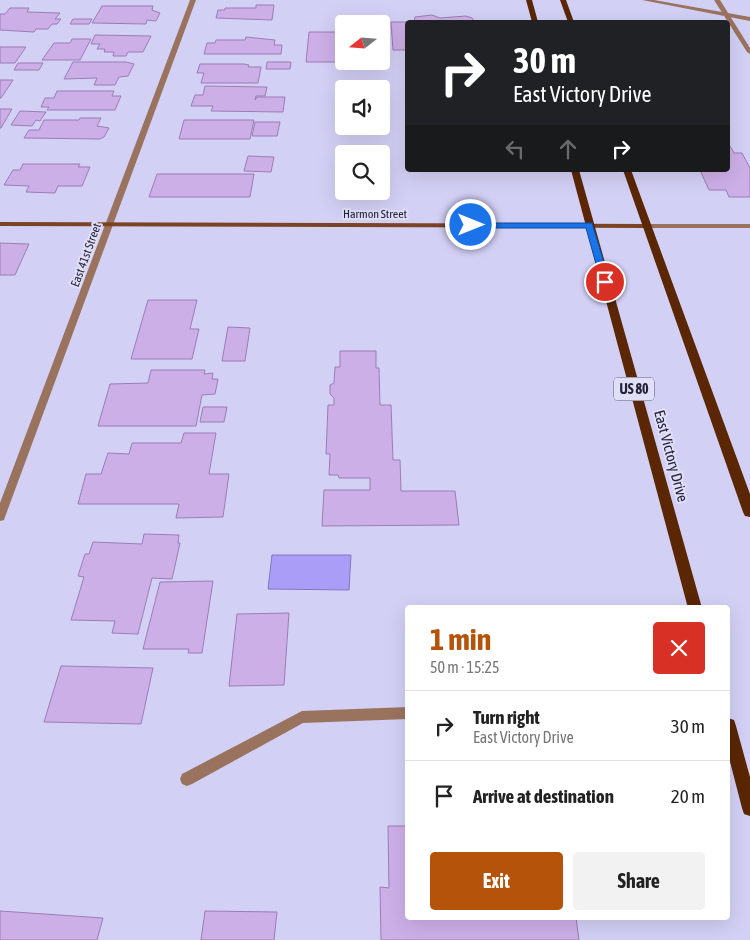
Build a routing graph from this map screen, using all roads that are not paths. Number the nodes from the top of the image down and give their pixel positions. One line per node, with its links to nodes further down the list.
1 (193, 0): 16 (street, East 41st Street)
2 (529, 0): 8 (main road)
3 (563, 0): 9 (main road)
4 (645, 0): 6 (street)
5 (717, 0): 6 (street)
6 (725, 14): 7 (street); 10 (street)
7 (750, 19)
8 (534, 20)
9 (570, 20)
10 (729, 20)
11 (730, 22): 12 (street)
12 (750, 52)
13 (576, 172): 17 (main road, East Victory Drive / US 80)
14 (628, 172): 18 (main road)
15 (0, 224): 16 (main road, Harmon Street)
16 (109, 224): 17 (main road, Harmon Street); 21 (street, East 41st Street)
17 (589, 225): 18 (main road, Harmon Street); 22 (main road, East Victory Drive / US 80)
18 (648, 226): 19 (street, Harmon Street); 20 (main road)
19 (750, 226)
20 (750, 512)
21 (0, 518)
22 (694, 605)
23 (405, 713): 25 (street)
24 (730, 733): 26 (main road)
25 (187, 779)
26 (750, 808)

